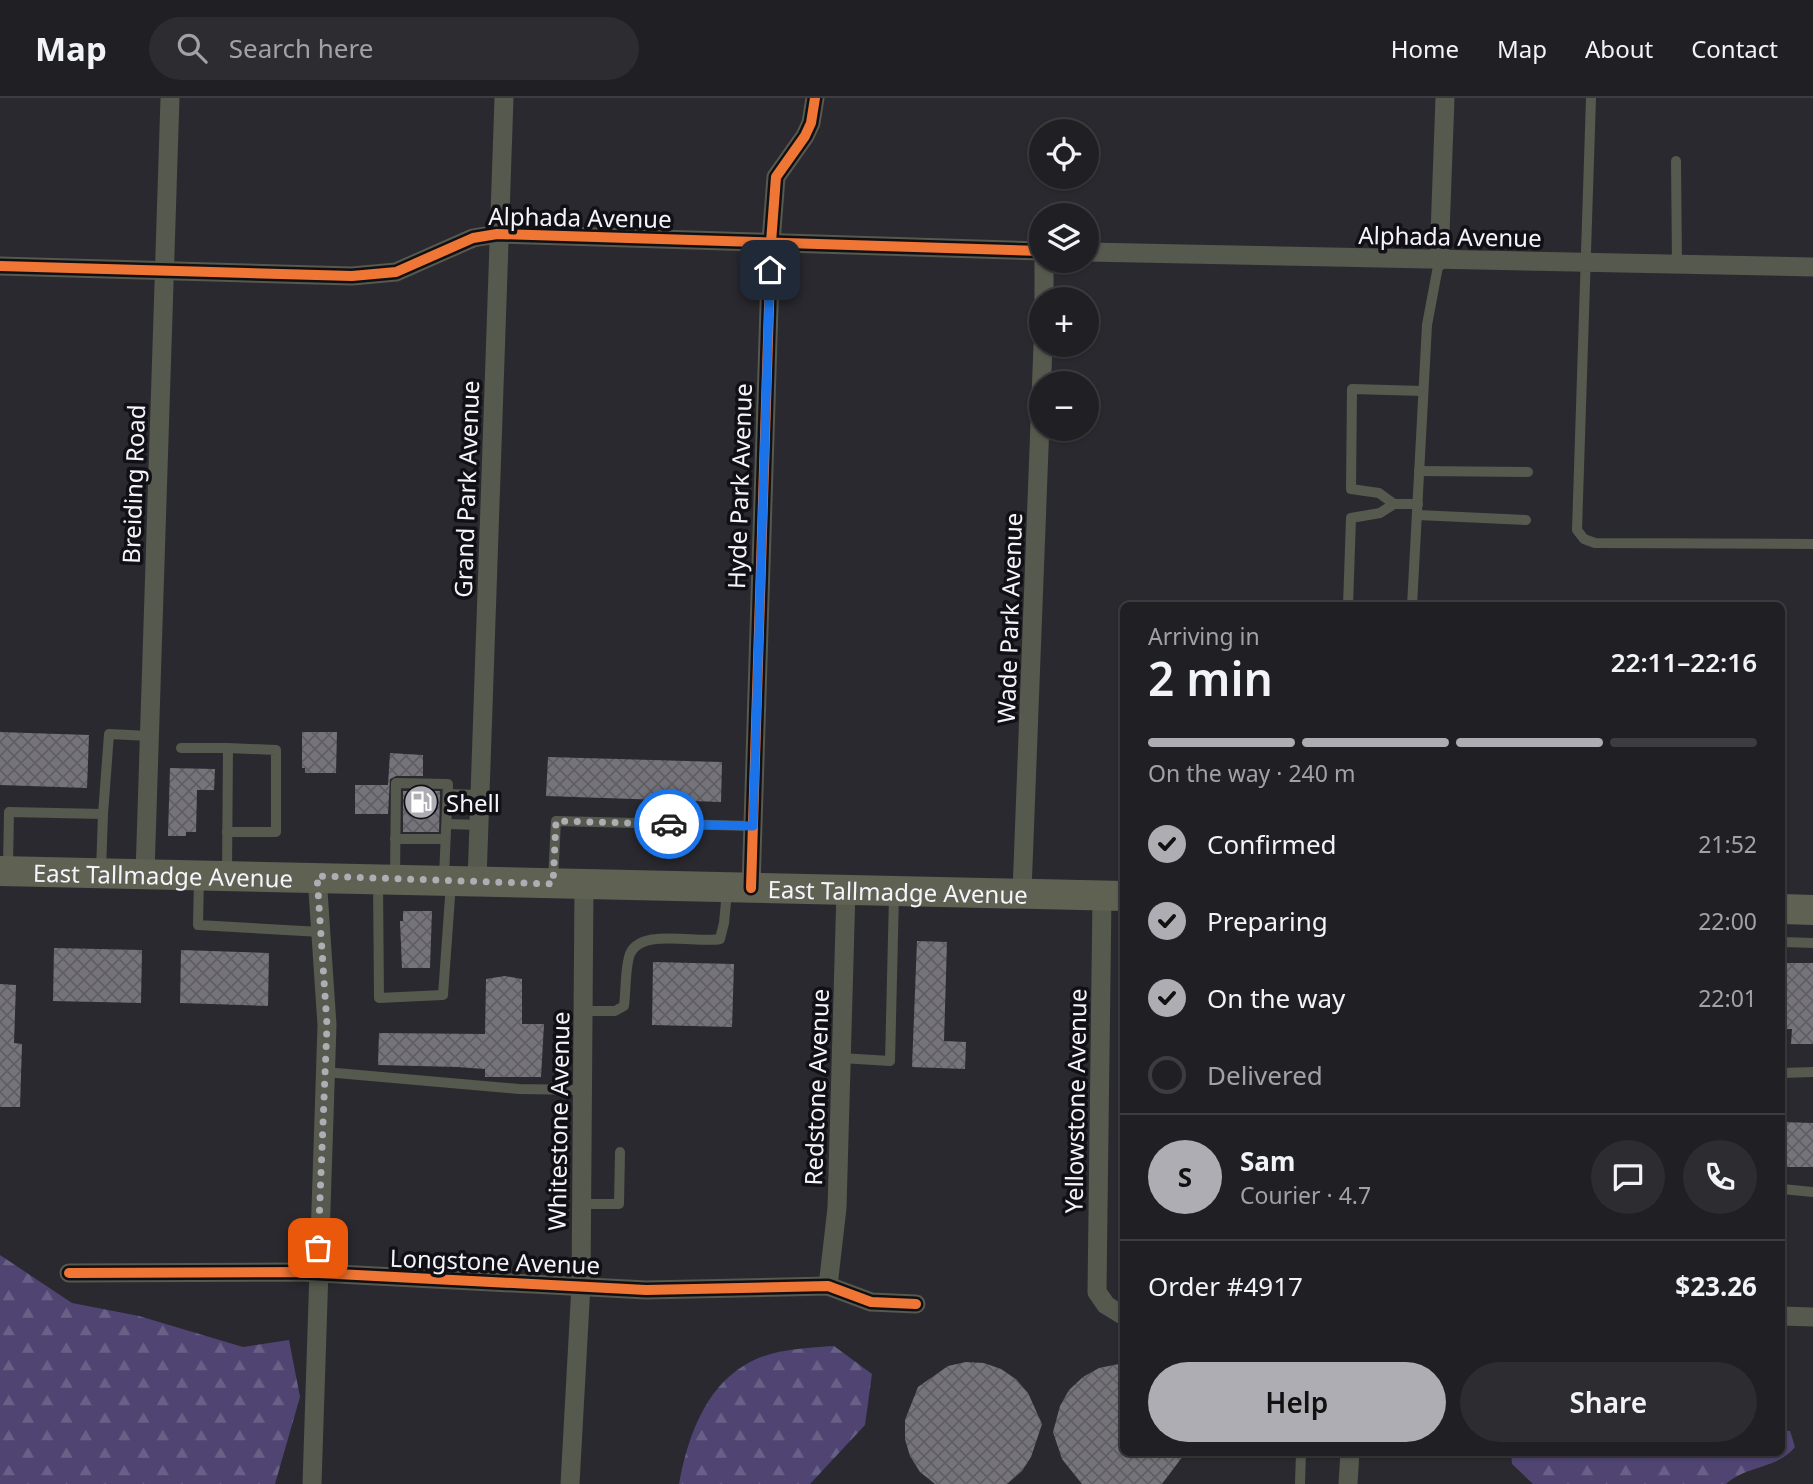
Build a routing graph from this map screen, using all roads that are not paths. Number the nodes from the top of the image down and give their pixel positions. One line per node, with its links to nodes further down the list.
1 (170, 98): 16 (street, Breiding Road)
2 (504, 98): 7 (street, Grand Park Avenue)
3 (815, 98): 8 (street, Hyde Park Avenue)
4 (1446, 98): 11 (street)
5 (1591, 98): 12 (lane)
6 (1676, 161): 13 (lane)
7 (497, 234): 8 (street, Alphada Avenue); 16 (street, Alphada Avenue); 32 (street, Grand Park Avenue)
8 (771, 242): 9 (street, Alphada Avenue); 36 (street, Hyde Park Avenue)
9 (1029, 251)
10 (1099, 252): 11 (street, Alphada Avenue)
11 (1440, 261): 12 (street, Alphada Avenue); 18 (lane)
12 (1588, 263): 13 (street, Alphada Avenue); 25 (lane)
13 (1677, 265): 15 (street, Alphada Avenue)
14 (0, 266): 16 (street, Alphada Avenue)
15 (1813, 267)
16 (164, 272): 28 (street, Breiding Road)
17 (1043, 357): 52 (street, Wade Park Avenue)
18 (1423, 391): 19 (lane); 21 (lane)
19 (1419, 471): 20 (lane); 22 (lane)
20 (1528, 472)
21 (1394, 504): 22 (lane); 26 (lane)
22 (1418, 504): 23 (lane)
23 (1418, 516): 24 (lane); 27 (lane)
24 (1526, 520)
25 (1813, 544)
26 (1348, 602)
27 (1412, 602)
28 (149, 736): 33 (lane); 42 (street, Breiding Road)
29 (181, 748): 30 (lane)
30 (228, 748): 37 (lane); 37 (lane)
31 (449, 794): 32 (lane); 34 (lane); 38 (lane)
32 (480, 795): 35 (street, Grand Park Avenue)
33 (103, 814): 40 (lane); 41 (lane)
34 (445, 818): 35 (lane); 39 (lane)
35 (480, 825): 46 (street, Grand Park Avenue)
36 (753, 826): 47 (lane); 49 (street, Hyde Park Avenue)
37 (227, 832): 43 (lane)
38 (395, 839): 39 (lane); 45 (lane)
39 (445, 839): 46 (lane)
40 (4, 871): 41 (main road, East Tallmadge Avenue)
41 (101, 872): 42 (main road, East Tallmadge Avenue)
42 (145, 873): 43 (main road, East Tallmadge Avenue)
43 (213, 874): 44 (main road, East Tallmadge Avenue); 56 (lane)
44 (317, 876): 45 (main road, East Tallmadge Avenue); 56 (street)
45 (386, 878): 46 (main road, East Tallmadge Avenue); 46 (lane)
46 (457, 880): 47 (main road, East Tallmadge Avenue)
47 (553, 884): 48 (main road, East Tallmadge Avenue)
48 (584, 885): 49 (main road, East Tallmadge Avenue); 59 (street, Whitestone Avenue)
49 (739, 887): 50 (main road, East Tallmadge Avenue); 59 (lane)
50 (846, 890): 51 (main road, East Tallmadge Avenue); 60 (street, Redstone Avenue)
51 (895, 891): 52 (main road, East Tallmadge Avenue); 60 (lane)
52 (1022, 892): 53 (main road, East Tallmadge Avenue)
53 (1113, 896): 74 (street, Yellowstone Avenue)
54 (1785, 909): 55 (main road)
55 (1813, 909)
56 (321, 932): 61 (street)
57 (1785, 942): 58 (lane)
58 (1813, 943)
59 (583, 1011): 64 (street, Whitestone Avenue)
60 (841, 1058): 72 (street, Redstone Avenue)
61 (325, 1072): 64 (lane); 70 (street)
62 (1813, 1072): 63 (lane)
63 (1785, 1073)
64 (583, 1090): 68 (street, Whitestone Avenue)
65 (620, 1152): 68 (lane)
66 (1785, 1189): 67 (lane)
67 (1813, 1192)
68 (582, 1204): 71 (street, Whitestone Avenue)
69 (68, 1273): 70 (street, Longstone Avenue)
70 (317, 1273): 71 (street, Longstone Avenue); 79 (street)
71 (580, 1285): 72 (street, Longstone Avenue); 80 (street, Whitestone Avenue)
72 (828, 1286): 73 (street, Longstone Avenue)
73 (916, 1304)
74 (1120, 1314)
75 (1785, 1316): 76 (street)
76 (1813, 1317)
77 (1301, 1456): 81 (lane)
78 (1350, 1456): 82 (street)
79 (312, 1484)
80 (570, 1484)
81 (1300, 1484)
82 (1349, 1484)

